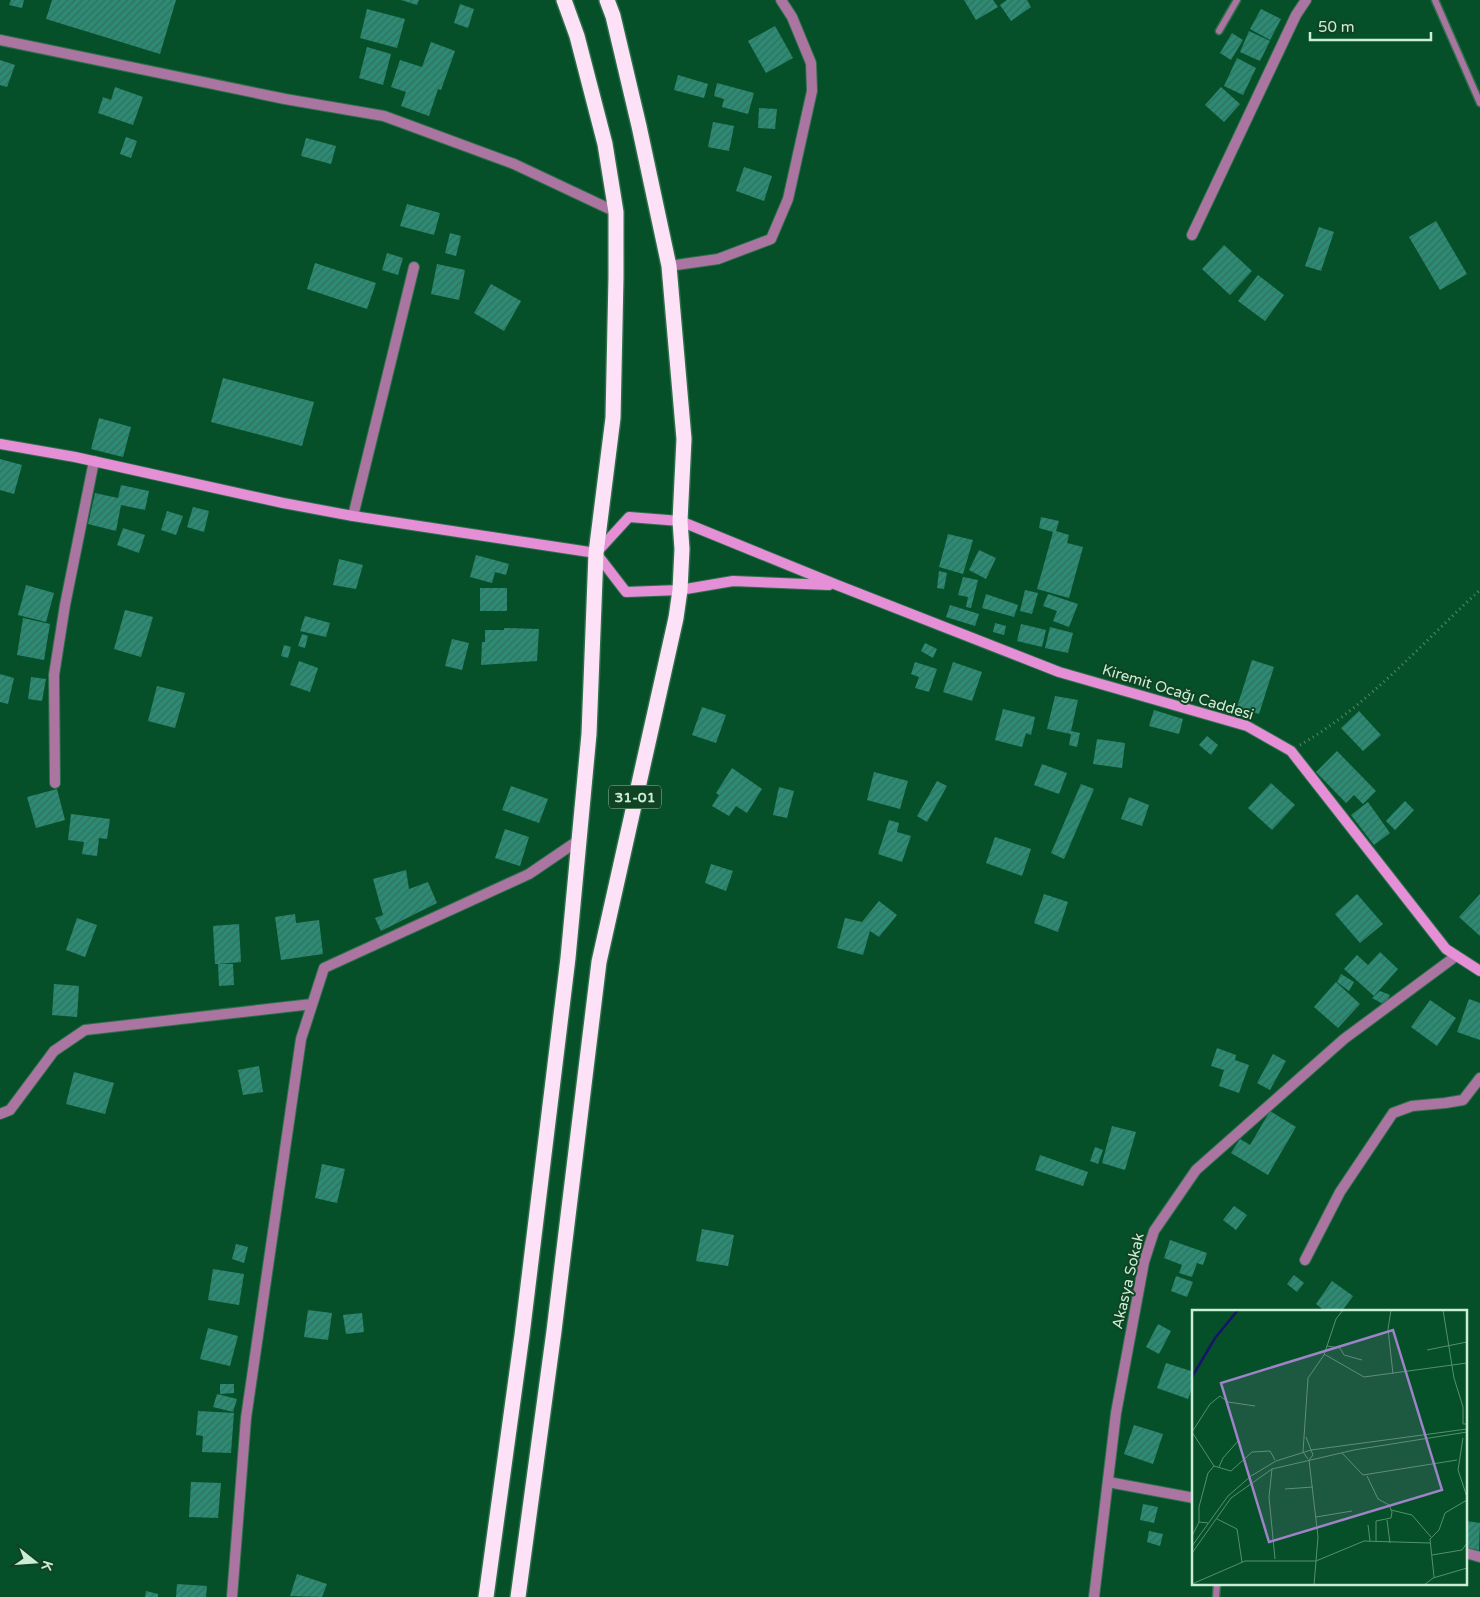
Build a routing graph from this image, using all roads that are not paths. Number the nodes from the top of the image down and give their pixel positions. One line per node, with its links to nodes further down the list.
1 (564, 0): 10 (highway)
2 (607, 0): 12 (highway, 31-01)
3 (781, 0): 12 (street)
4 (1236, 0): 7 (lane)
5 (1306, 0): 11 (street)
6 (1435, 0): 9 (lane)
7 (1219, 31)
8 (0, 40): 10 (street)
9 (1480, 103)
10 (616, 212): 18 (highway)
11 (1192, 235)
12 (669, 266): 17 (highway, 31-01)
13 (414, 267): 16 (street)
14 (0, 444): 15 (street)
15 (94, 461): 16 (street); 21 (street)
16 (353, 516): 18 (street)
17 (680, 521): 18 (street, Kiremit Ocağı Caddesi); 19 (street, Kiremit Ocağı Caddesi); 20 (highway, 31-01)
18 (596, 553): 20 (street); 22 (highway)
19 (837, 585): 20 (street); 23 (street, Kiremit Ocağı Caddesi)
20 (680, 590): 34 (highway, 31-01)
21 (55, 783)
22 (579, 840): 25 (street); 33 (highway)
23 (1456, 956): 24 (street, Kiremit Ocağı Caddesi); 29 (street, Akasya Sokak)
24 (1480, 971)
25 (312, 1004): 27 (street); 32 (street)
26 (1480, 1078): 28 (street)
27 (0, 1114)
28 (1305, 1260)
29 (1108, 1482): 30 (street); 35 (street, Akasya Sokak)
30 (1192, 1498)
31 (1216, 1584): 36 (lane)
32 (232, 1597)
33 (486, 1597)
34 (518, 1597)
35 (1094, 1597)
36 (1216, 1597)

